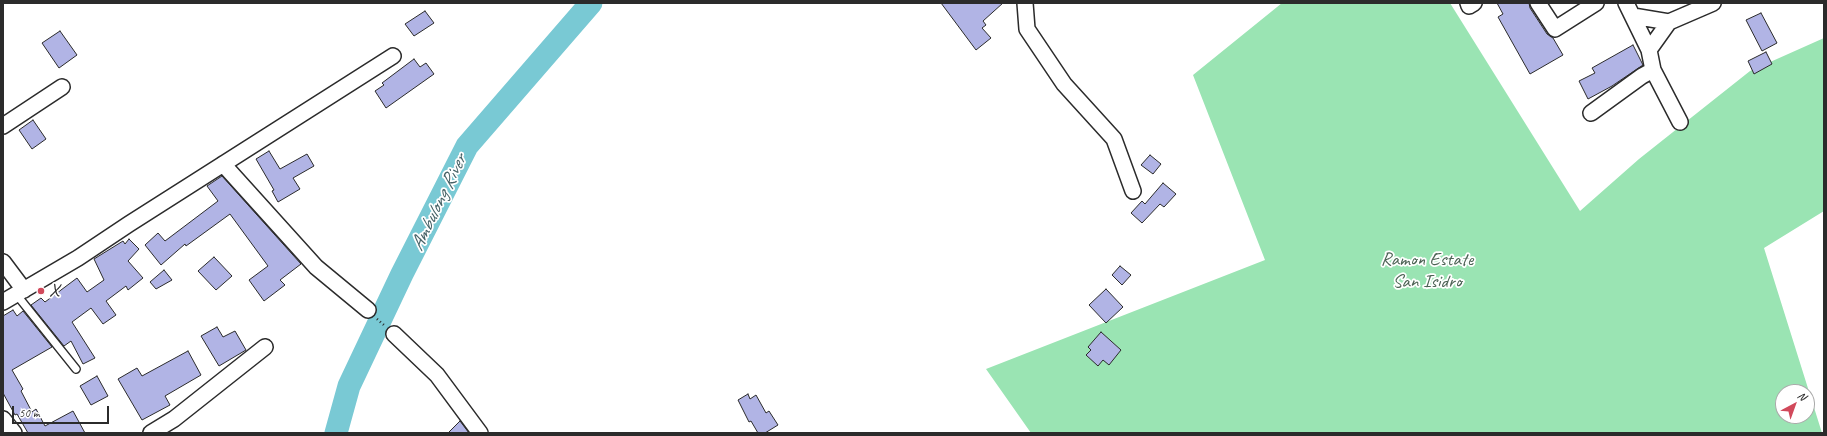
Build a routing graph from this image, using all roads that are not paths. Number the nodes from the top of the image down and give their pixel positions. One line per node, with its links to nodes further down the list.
1 (1025, 3): 17 (street)
2 (1468, 3): 3 (street)
3 (1474, 3)
4 (1538, 3): 5 (street)
5 (1596, 3)
6 (1714, 3): 8 (street)
7 (1629, 10): 8 (street); 9 (street)
8 (1669, 22): 9 (street)
9 (1649, 50): 11 (street)
10 (393, 56): 16 (street)
11 (1653, 70): 13 (street); 14 (street)
12 (62, 87): 15 (street)
13 (1591, 113)
14 (1680, 122)
15 (3, 126)
16 (223, 164): 19 (street); 21 (street)
17 (1133, 191)
18 (3, 262): 19 (street)
19 (20, 292): 20 (street); 24 (lane)
20 (3, 302)
21 (368, 310)
22 (394, 334): 28 (street)
23 (266, 347): 27 (street)
24 (76, 369)
25 (3, 419): 26 (street)
26 (14, 433)
27 (151, 433)
28 (480, 433)

